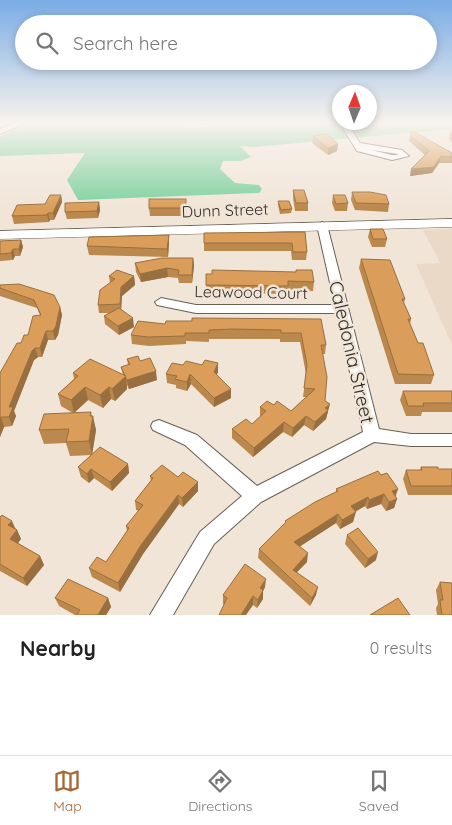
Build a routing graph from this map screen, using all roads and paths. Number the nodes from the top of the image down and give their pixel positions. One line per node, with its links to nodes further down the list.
1 (366, 151): 2 (street)
2 (391, 151)
3 (452, 223): 4 (street, Dunn Street)
4 (322, 225): 5 (street, Dunn Street); 7 (street, Caledonia Street)
5 (0, 235)
6 (161, 302): 7 (street, Leawood Court)
7 (342, 309): 9 (street, Caledonia Street)
8 (159, 426): 11 (street)
9 (372, 435): 10 (street); 11 (street, Caledonia Street)
10 (452, 440)
11 (255, 496): 12 (street, Caledonia Street)
12 (161, 615)

